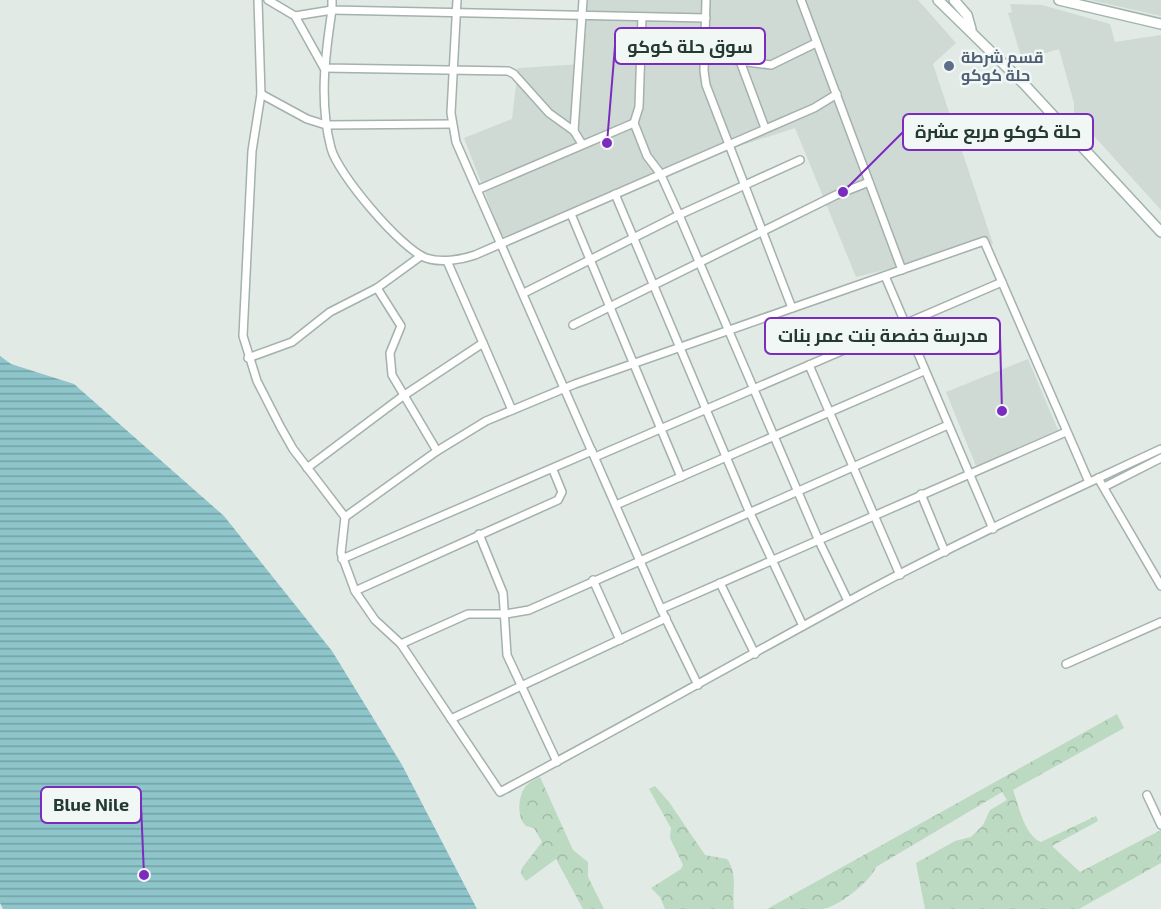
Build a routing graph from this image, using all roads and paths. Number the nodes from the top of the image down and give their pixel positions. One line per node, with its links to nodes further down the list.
1 (258, 0): 24 (street)
2 (268, 0): 13 (street)
3 (332, 0): 11 (street)
4 (457, 0): 12 (street)
5 (583, 0): 14 (street)
6 (706, 0): 16 (street)
7 (801, 0): 19 (street)
8 (938, 0): 18 (main road)
9 (954, 0): 18 (main road)
10 (1059, 0): 17 (main road)
11 (332, 10): 12 (street); 13 (street); 22 (street)
12 (456, 13): 14 (street); 23 (street)
13 (295, 16): 22 (street)
14 (582, 16): 15 (street); 30 (street)
15 (642, 17): 16 (street); 26 (street)
16 (706, 18): 20 (street)
17 (1161, 24)
18 (972, 31): 42 (main road)
19 (816, 43): 21 (street); 25 (street)
20 (705, 54): 21 (street); 32 (street)
21 (740, 61): 29 (street)
22 (324, 68): 23 (street); 28 (street)
23 (455, 68): 27 (street); 30 (street)
24 (261, 94): 28 (street); 62 (street)
25 (837, 94): 29 (street); 35 (street)
26 (633, 123): 31 (street); 34 (street)
27 (452, 124): 28 (street); 37 (street)
28 (326, 125): 45 (street)
29 (765, 128): 32 (street)
30 (574, 131): 31 (street)
31 (582, 144): 37 (street)
32 (728, 144): 34 (street); 36 (street)
33 (800, 160): 36 (street)
34 (660, 173): 38 (street); 40 (street)
35 (869, 182): 41 (street); 49 (street)
36 (744, 186): 40 (street); 41 (street)
37 (477, 190): 44 (street)
38 (615, 194): 39 (street); 43 (street)
39 (571, 213): 44 (street); 46 (street)
40 (679, 215): 43 (street); 48 (street)
41 (761, 232): 48 (street); 56 (street)
42 (1161, 232)
43 (634, 238): 46 (street); 52 (street)
44 (500, 243): 47 (street); 54 (street)
45 (421, 256): 47 (street); 53 (street)
46 (590, 260): 54 (street); 55 (street)
47 (447, 261): 60 (street)
48 (700, 263): 52 (street); 59 (street)
49 (902, 270): 50 (street); 51 (street)
50 (885, 276): 56 (street); 57 (street)
51 (1002, 282): 57 (street); 74 (street)
52 (654, 285): 55 (street); 61 (street)
53 (377, 288): 62 (street); 68 (street)
54 (524, 293): 66 (street)
55 (609, 305): 58 (street); 63 (street)
56 (792, 308): 59 (street)
57 (904, 323): 64 (street); 65 (street)
58 (573, 325)
59 (728, 330): 61 (street); 67 (street)
60 (483, 344): 68 (street); 70 (street)
61 (680, 347): 63 (street); 69 (street)
62 (248, 358): 82 (street)
63 (634, 363): 66 (street); 73 (street)
64 (809, 365): 67 (street); 71 (street)
65 (924, 371): 71 (street); 72 (street)
66 (566, 387): 70 (street); 78 (street)
67 (752, 388): 69 (street); 75 (street)
68 (403, 396): 77 (street); 82 (street)
69 (707, 408): 73 (street); 79 (street)
70 (512, 410): 77 (street)
71 (829, 412): 75 (street); 81 (street)
72 (948, 425): 81 (street); 84 (street)
73 (661, 428): 78 (street); 85 (street)
74 (1066, 432): 84 (street); 87 (street)
75 (774, 435): 79 (street); 89 (street)
76 (1161, 449): 86 (street)
77 (437, 451): 94 (street)
78 (594, 454): 83 (street); 91 (street)
79 (726, 456): 85 (street); 92 (street)
80 (1161, 458): 88 (street)
81 (853, 466): 89 (street); 93 (street)
82 (307, 468): 94 (street)
83 (553, 470): 96 (street); 100 (street)
84 (970, 473): 90 (street); 95 (street)
85 (681, 477): 91 (street)
86 (1098, 478): 87 (street); 88 (street)
87 (1089, 482): 95 (street)
88 (1104, 487): 105 (street)
89 (797, 490): 92 (street); 97 (street)
90 (921, 494): 93 (street); 98 (street)
91 (616, 505): 101 (street)
92 (749, 511): 99 (street); 101 (street)
93 (876, 514): 97 (street); 102 (street)
94 (345, 517): 100 (street)
95 (993, 529): 98 (street)
96 (479, 534): 106 (street); 109 (street)
97 (819, 541): 99 (street); 107 (street)
98 (945, 552): 102 (street)
99 (773, 558): 104 (street); 112 (street)
100 (342, 559): 106 (street)
101 (640, 559): 103 (street); 108 (street)
102 (900, 575): 107 (street)
103 (593, 580): 109 (street); 113 (street)
104 (720, 583): 108 (street); 115 (street)
105 (1161, 586)
106 (355, 591): 114 (street)
107 (848, 601): 112 (street)
108 (661, 609): 110 (street)
109 (506, 614): 114 (street); 118 (street)
110 (666, 618): 113 (street); 117 (street)
111 (1161, 621): 116 (street)
112 (803, 626): 115 (street)
113 (620, 640): 118 (street)
114 (401, 644): 119 (street)
115 (755, 654): 117 (street)
116 (1066, 664)
117 (698, 685): 120 (street)
118 (521, 687): 119 (street); 120 (street)
119 (451, 719): 120 (street)
120 (557, 762)
121 (1147, 795): 122 (street)
122 (1161, 825)

